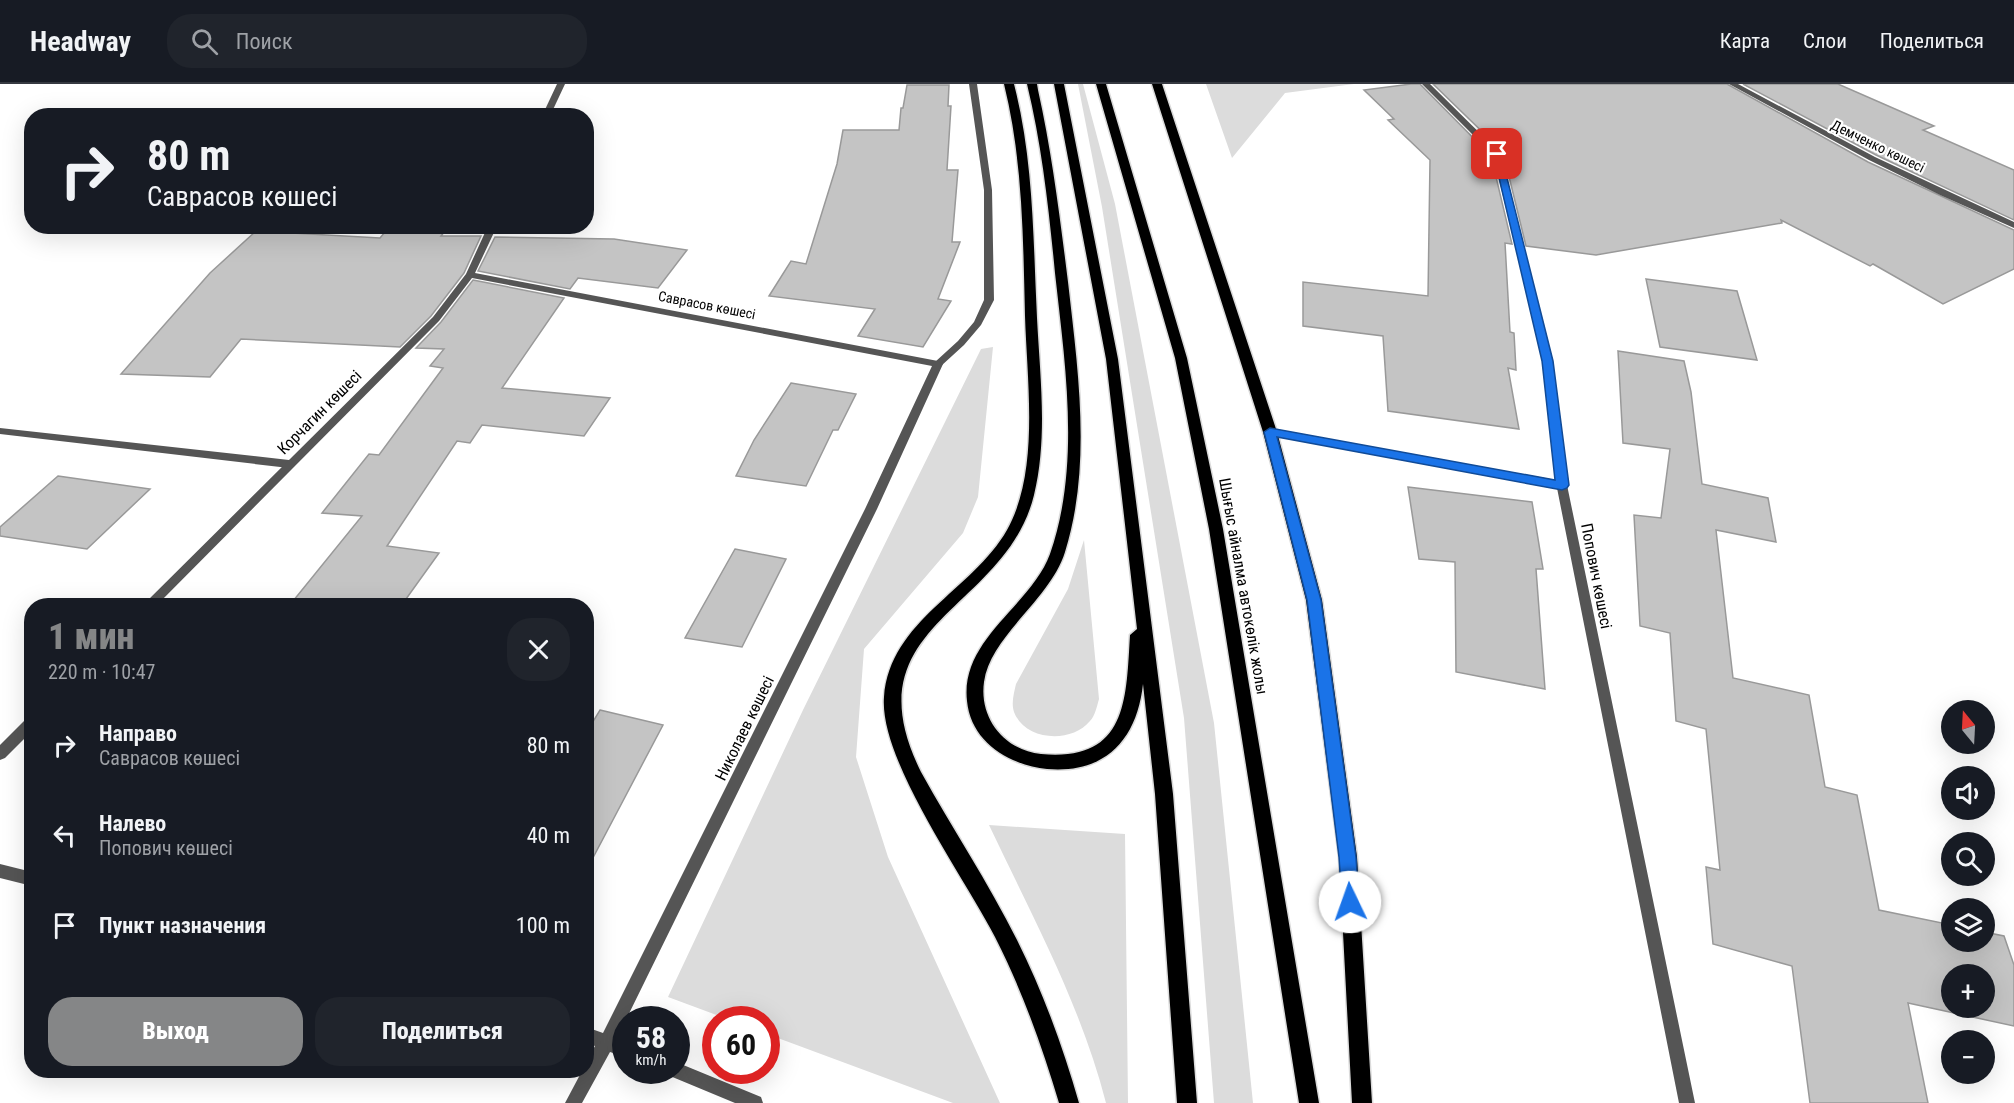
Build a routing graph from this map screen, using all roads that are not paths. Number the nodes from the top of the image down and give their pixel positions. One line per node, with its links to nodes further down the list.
1 (561, 84): 10 (street)
2 (973, 84): 14 (street)
3 (1010, 84): 33 (main road)
4 (1032, 84): 19 (main road)
5 (1059, 84): 19 (main road)
6 (1101, 84): 35 (main road, Шығыс айналма автокөлік жолы)
7 (1157, 84): 16 (main road)
8 (1426, 84): 18 (street, Попович көшесі)
9 (1733, 84): 11 (street, Демченко көшесі)
10 (550, 108)
11 (2014, 225)
12 (490, 234): 13 (street, Корчагин көшесі)
13 (470, 275): 14 (street, Саврасов көшесі); 17 (street, Корчагин көшесі)
14 (938, 364): 26 (street, Николаев көшесі)
15 (0, 431): 17 (street)
16 (1270, 432): 18 (street); 36 (main road)
17 (289, 464): 20 (street, Корчагин көшесі)
18 (1562, 485): 37 (street, Попович көшесі)
19 (1140, 596): 34 (main road)
20 (156, 598)
21 (24, 730): 22 (street)
22 (0, 754)
23 (0, 871): 24 (street)
24 (24, 877)
25 (594, 1037): 26 (street)
26 (607, 1041): 27 (street); 28 (street, Николаев көшесі)
27 (612, 1043)
28 (594, 1065)
29 (690, 1076): 32 (street)
30 (587, 1078): 31 (street, Николаев көшесі)
31 (573, 1103)
32 (755, 1103)
33 (1069, 1103)
34 (1188, 1103)
35 (1309, 1103)
36 (1362, 1103)
37 (1687, 1103)

